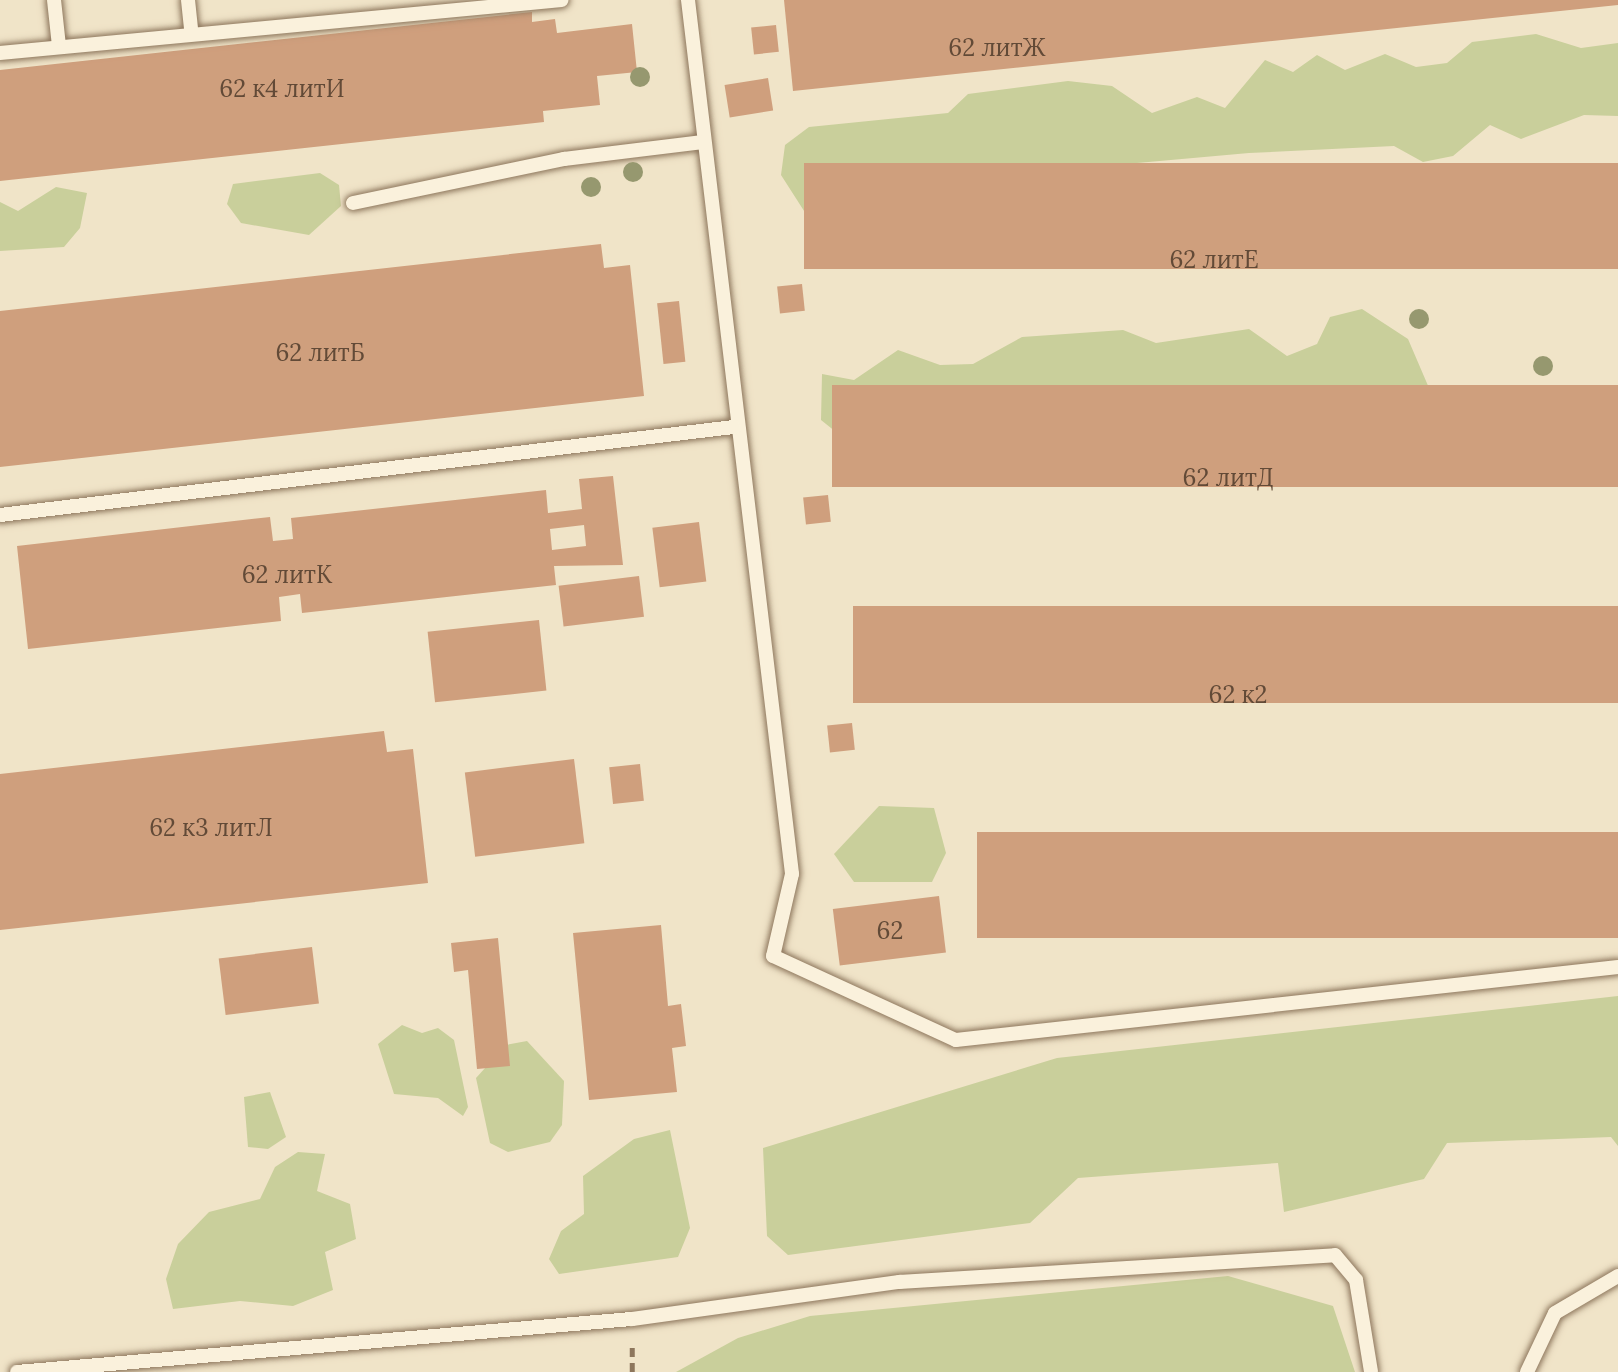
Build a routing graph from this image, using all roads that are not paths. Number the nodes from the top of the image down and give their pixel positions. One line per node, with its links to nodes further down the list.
1 (54, 0): 7 (lane)
2 (188, 0): 6 (lane)
3 (562, 0): 5 (lane)
4 (688, 0): 9 (lane)
5 (381, 8): 6 (lane)
6 (191, 31): 7 (lane)
7 (59, 46): 8 (lane)
8 (0, 53)
9 (703, 142): 10 (lane); 11 (lane)
10 (353, 203)
11 (734, 427): 12 (lane); 13 (lane)
12 (0, 515)
13 (1618, 967)
14 (1618, 1276): 17 (lane)
15 (17, 1372): 16 (lane)
16 (1371, 1372)
17 (1527, 1372)

